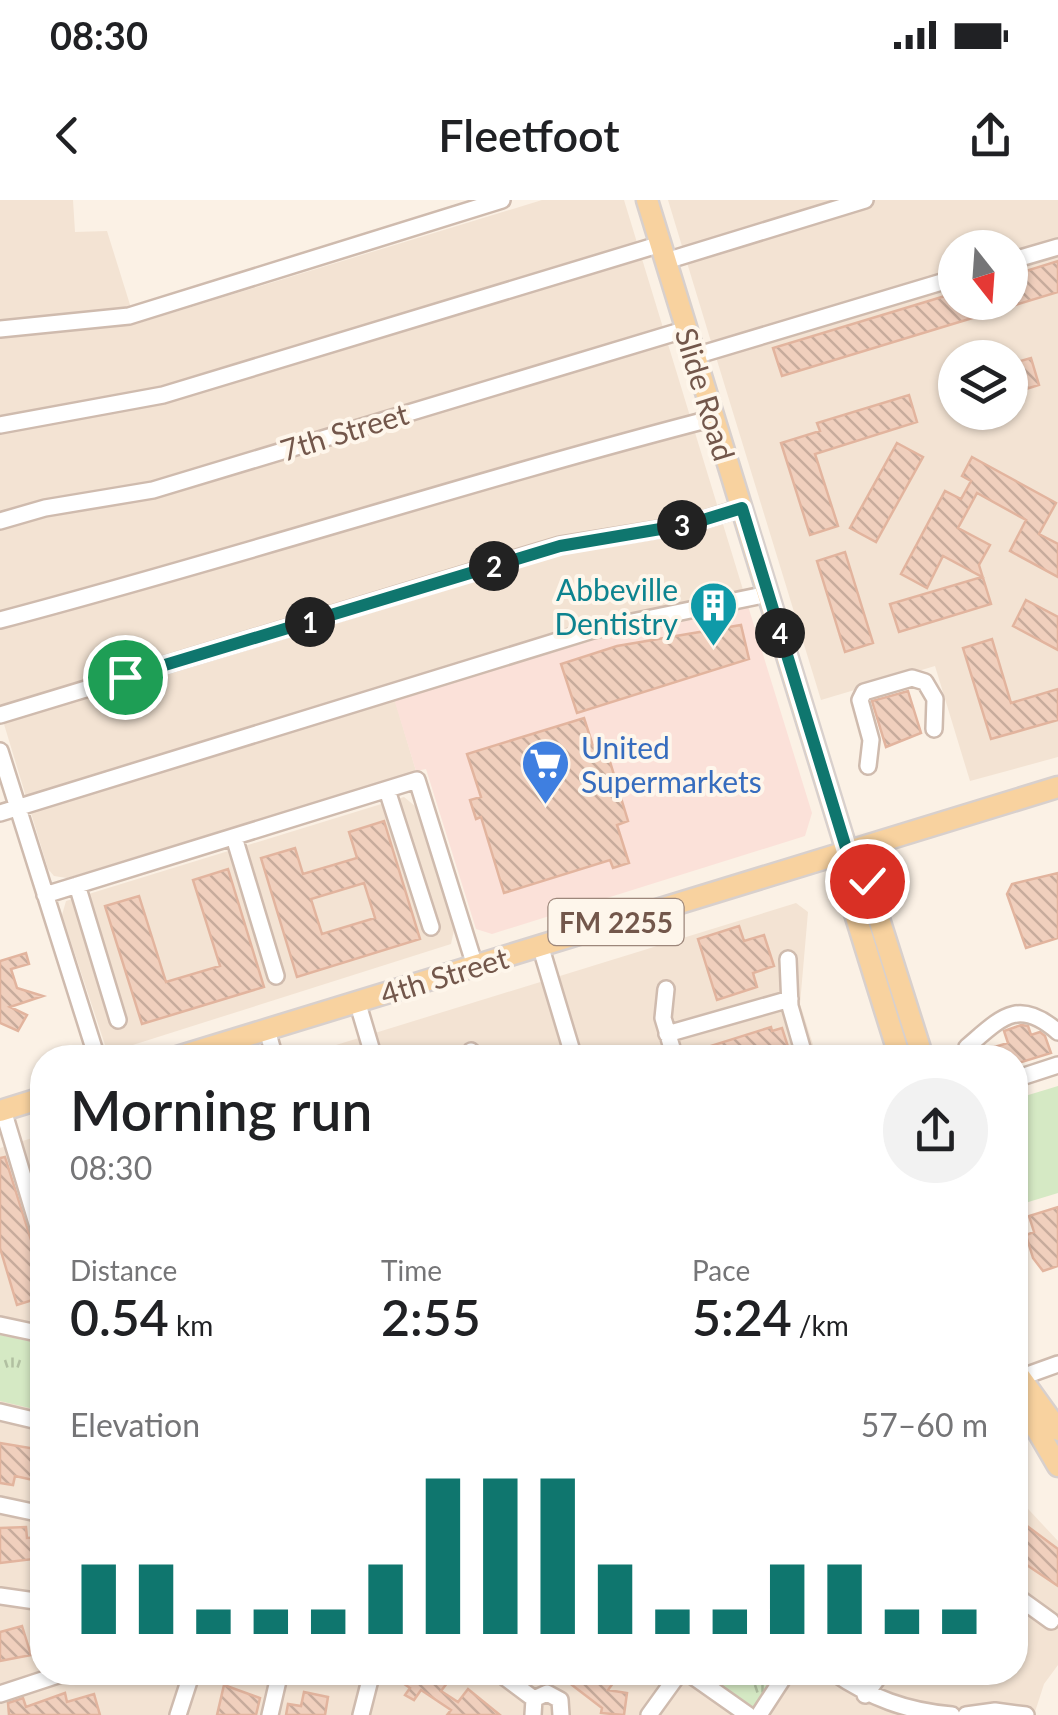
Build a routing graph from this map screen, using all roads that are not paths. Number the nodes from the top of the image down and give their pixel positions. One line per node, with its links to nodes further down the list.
1 (502, 200): 8 (street)
2 (647, 200): 5 (main road, Slide Road)
3 (865, 200): 5 (street)
4 (1058, 246): 6 (street)
5 (663, 253): 9 (main road, Slide Road); 12 (street)
6 (1028, 255)
7 (938, 283): 10 (street)
8 (0, 329)
9 (687, 330): 10 (main road, Slide Road); 14 (street, 7th Street)
10 (695, 356): 11 (main road, Slide Road)
11 (714, 418): 13 (main road, Slide Road); 16 (street)
12 (0, 425)
13 (742, 508): 15 (main road, Slide Road); 19 (street)
14 (0, 521)
15 (768, 594): 25 (street); 28 (main road, Slide Road)
16 (0, 620)
17 (864, 692): 18 (street); 20 (street); 22 (street)
18 (850, 704)
19 (0, 715)
20 (934, 729)
21 (0, 750): 25 (street)
22 (868, 766)
23 (1058, 787): 28 (main road, 4th Street / FM 2255)
24 (387, 790): 27 (street); 32 (street); 35 (street)
25 (17, 806): 26 (street); 31 (street)
26 (0, 813)
27 (234, 837): 30 (street); 36 (street)
28 (847, 852): 29 (main road, Slide Road); 33 (main road, 4th Street / FM 2255)
29 (854, 874): 51 (main road, Slide Road); 52 (main road, Slide Road)
30 (76, 885): 31 (street); 40 (street)
31 (45, 895): 44 (street)
32 (431, 927)
33 (540, 946): 35 (main road, 4th Street / FM 2255); 48 (street)
34 (788, 959): 38 (street)
35 (475, 966): 39 (main road, 4th Street / FM 2255)
36 (276, 976)
37 (666, 989): 43 (street)
38 (790, 1000): 43 (street); 50 (street)
39 (358, 1001): 41 (main road, 4th Street / FM 2255); 47 (street)
40 (118, 1020)
41 (266, 1030): 45 (main road, 4th Street / FM 2255); 46 (street)
42 (1058, 1032): 53 (street)
43 (668, 1034): 49 (street)
44 (93, 1045)
45 (217, 1045)
46 (271, 1045)
47 (370, 1045)
48 (570, 1045)
49 (671, 1045)
50 (802, 1045)
51 (896, 1045)
52 (919, 1045)
53 (969, 1045)
54 (1058, 1065): 55 (street)
55 (1028, 1075)
56 (30, 1102): 57 (main road)
57 (2, 1110): 58 (street)
58 (30, 1201)
59 (0, 1325): 60 (street)
60 (30, 1331)
61 (1058, 1364): 62 (street)
62 (1028, 1375)
63 (1028, 1387): 67 (main road)
64 (0, 1412): 66 (street)
65 (1028, 1415): 68 (main road)
66 (30, 1419)
67 (1058, 1430)
68 (1058, 1466)
69 (0, 1504): 70 (street)
70 (30, 1511)
71 (0, 1596): 72 (street)
72 (30, 1600)
73 (1028, 1605): 74 (street)
74 (1051, 1621)
75 (30, 1684): 85 (street)
76 (188, 1685): 88 (street)
77 (277, 1685): 89 (street)
78 (369, 1685): 90 (street)
79 (511, 1685): 87 (street)
80 (673, 1685): 92 (street)
81 (703, 1685): 93 (street)
82 (779, 1685): 94 (street)
83 (851, 1685): 86 (street)
84 (872, 1685): 86 (street)
85 (0, 1694)
86 (865, 1695): 95 (street)
87 (534, 1707): 91 (street)
88 (178, 1715)
89 (270, 1715)
90 (362, 1715)
91 (561, 1715)
92 (650, 1715)
93 (748, 1715)
94 (759, 1715)
95 (952, 1715)
96 (967, 1715): 97 (street)
97 (1026, 1715)

